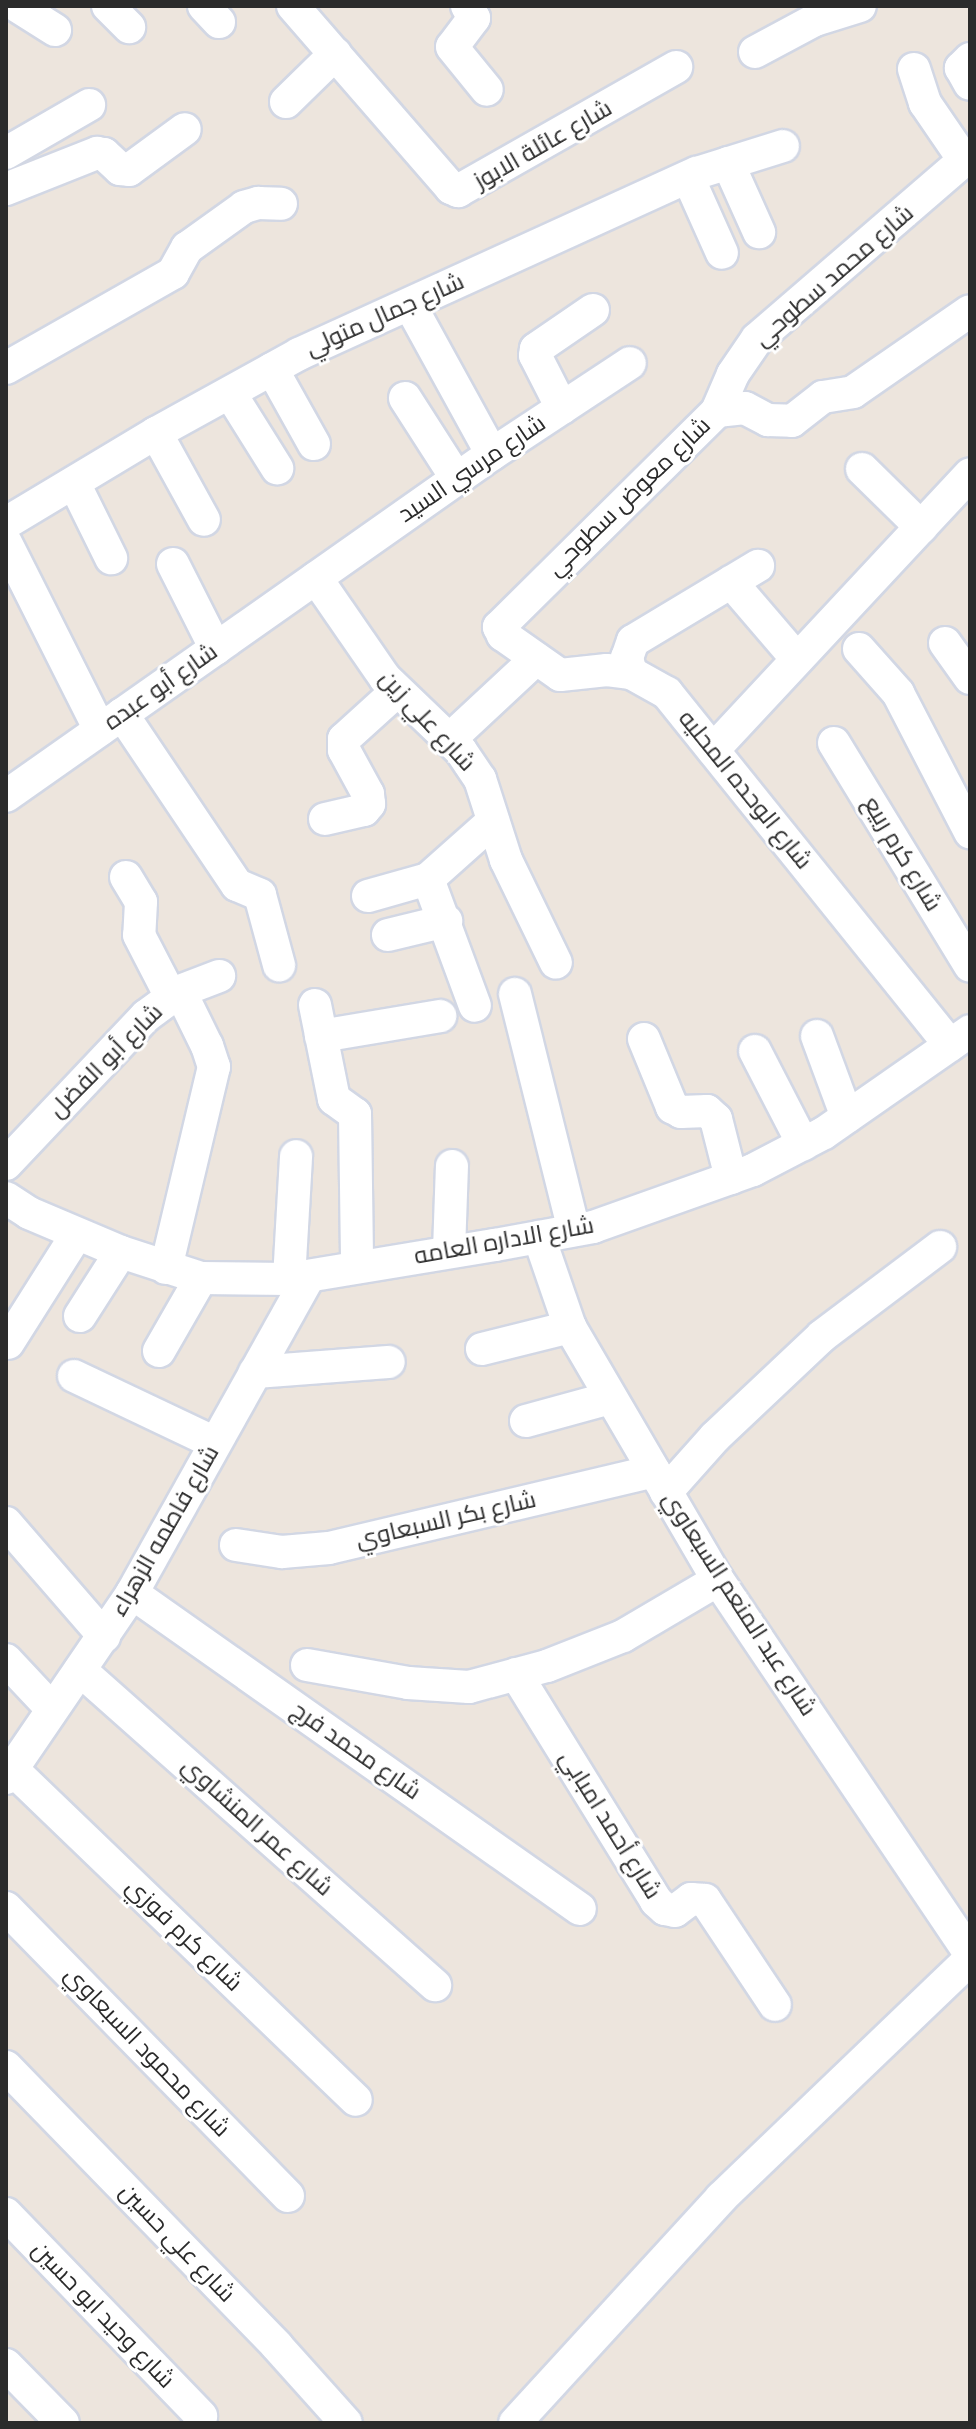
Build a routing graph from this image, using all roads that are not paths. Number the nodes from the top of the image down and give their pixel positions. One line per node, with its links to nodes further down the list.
1 (17, 6): 6 (street)
2 (293, 6): 8 (street, شارع عائلة الابوز)
3 (467, 6): 13 (street)
4 (860, 6): 5 (street)
5 (793, 16): 7 (street)
6 (55, 30)
7 (755, 52)
8 (335, 54): 10 (street, شارع عائلة الابوز); 14 (street)
9 (970, 59): 12 (street)
10 (676, 67)
11 (914, 69): 19 (street)
12 (970, 84)
13 (487, 90)
14 (286, 102)
15 (89, 105): 18 (street)
16 (185, 129): 22 (street)
17 (783, 146): 20 (street, شارع جمال متولي)
18 (6, 153)
19 (967, 157): 36 (street, شارع محمد سطوحي)
20 (728, 163): 21 (street, شارع جمال متولي); 24 (street)
21 (688, 177): 25 (street); 26 (street, شارع جمال متولي)
22 (6, 189)
23 (281, 204): 31 (street)
24 (759, 232)
25 (722, 253)
26 (410, 305): 32 (street, شارع جمال متولي); 39 (street)
27 (593, 310): 35 (street)
28 (970, 311): 36 (street, شارع معوض سطوحي)
29 (6, 336): 31 (street)
30 (630, 363): 35 (street, شارع مرسي السيد)
31 (6, 368)
32 (272, 369): 33 (street, شارع جمال متولي); 38 (street)
33 (230, 393): 37 (street, شارع جمال متولي); 40 (street)
34 (405, 398): 43 (street)
35 (562, 408): 39 (street, شارع مرسي السيد)
36 (717, 411): 52 (street, شارع معوض سطوحي)
37 (156, 433): 44 (street, شارع جمال متولي); 45 (street)
38 (314, 444)
39 (492, 454): 43 (street, شارع مرسي السيد)
40 (277, 468)
41 (862, 469): 47 (street)
42 (970, 474): 47 (street)
43 (457, 479): 51 (street, شارع مرسي السيد)
44 (74, 483): 46 (street, شارع جمال متولي); 49 (street)
45 (204, 520)
46 (6, 523)
47 (921, 527): 57 (street)
48 (6, 543): 61 (street)
49 (111, 558)
50 (173, 564): 54 (street)
51 (316, 578): 54 (street, شارع أبو عبده); 60 (street, شارع علي زين)
52 (504, 618): 56 (street, شارع الوحده المحليه)
53 (945, 643): 59 (street)
54 (216, 649): 61 (street, شارع أبو عبده)
55 (859, 649): 68 (street)
56 (536, 659): 58 (street, شارع الوحده المحليه); 62 (street)
57 (797, 659): 58 (street); 64 (street)
58 (631, 673): 64 (street, شارع الوحده المحليه)
59 (970, 678)
60 (397, 691): 62 (street, شارع علي زين); 66 (street)
61 (111, 722): 65 (street, شارع أبو عبده); 75 (street)
62 (449, 740): 67 (street, شارع علي زين)
63 (834, 743): 76 (street, شارع كرم ربيع)
64 (713, 750): 83 (street, شارع الوحده المحليه)
65 (6, 796)
66 (325, 819)
67 (493, 821): 70 (street); 74 (street, شارع علي زين)
68 (970, 832)
69 (126, 877): 78 (street)
70 (428, 879): 71 (street); 72 (street)
71 (368, 896)
72 (446, 921): 73 (street); 80 (street)
73 (388, 935)
74 (556, 963)
75 (279, 965)
76 (970, 966)
77 (219, 976): 78 (street, شارع أبو الفضل)
78 (176, 994): 89 (street, شارع أبو الفضل); 100 (street)
79 (515, 994): 93 (street)
80 (475, 1006)
81 (440, 1016): 99 (street)
82 (817, 1036): 86 (street)
83 (960, 1038): 86 (street, شارع الاداره العامه)
84 (644, 1039): 91 (street)
85 (755, 1051): 87 (street)
86 (847, 1117): 87 (street, شارع الاداره العامه)
87 (803, 1144): 91 (street, شارع الاداره العامه)
88 (296, 1156): 101 (street)
89 (6, 1164)
90 (452, 1166): 97 (street)
91 (731, 1178): 93 (street, شارع الاداره العامه)
92 (6, 1198): 94 (street, شارع الاداره العامه)
93 (574, 1230): 95 (street, شارع الاداره العامه)
94 (77, 1234): 98 (street, شارع الاداره العامه); 105 (street)
95 (539, 1237): 97 (street, شارع الاداره العامه); 104 (street, شارع عبد المنعم السبعاوي)
96 (940, 1247): 114 (street)
97 (449, 1251): 99 (street, شارع الاداره العامه)
98 (121, 1252): 100 (street, شارع الاداره العامه); 103 (street)
99 (357, 1266): 101 (street, شارع الاداره العامه)
100 (166, 1268): 102 (street, شارع الاداره العامه)
101 (299, 1277): 102 (street, شارع الاداره العامه); 109 (street, شارع فاطمه الزهراء)
102 (201, 1278): 107 (street)
103 (80, 1316)
104 (570, 1327): 106 (street); 111 (street, شارع عبد المنعم السبعاوي)
105 (8, 1343)
106 (482, 1349)
107 (159, 1351)
108 (389, 1362): 109 (street)
109 (255, 1372): 113 (street, شارع فاطمه الزهراء)
110 (74, 1376): 113 (street)
111 (610, 1398): 112 (street); 114 (street, شارع عبد المنعم السبعاوي)
112 (526, 1421)
113 (215, 1443): 118 (street, شارع فاطمه الزهراء)
114 (660, 1481): 116 (street, شارع بكر السبعاوي); 117 (street, شارع عبد المنعم السبعاوي)
115 (6, 1523): 119 (street)
116 (236, 1545)
117 (718, 1580): 123 (street); 128 (street, شارع عبد المنعم السبعاوي)
118 (132, 1593): 119 (street, شارع فاطمه الزهراء); 127 (street, شارع محمد فرج)
119 (104, 1636): 122 (street, شارع فاطمه الزهراء)
120 (6, 1660): 124 (street)
121 (307, 1665): 123 (street)
122 (80, 1670): 124 (street, شارع فاطمه الزهراء); 129 (street, شارع عمر المنشاوي)
123 (516, 1674): 130 (street, شارع أحمد امبابي)
124 (52, 1709): 125 (street, شارع فاطمه الزهراء)
125 (9, 1774): 132 (street, شارع كرم فوزي)
126 (6, 1908): 133 (street, شارع محمود السبعاوي)
127 (580, 1909)
128 (970, 1956): 139 (street)
129 (435, 1985)
130 (775, 2005)
131 (6, 2067): 138 (street, شارع علي حسين)
132 (356, 2100)
133 (288, 2196)
134 (6, 2214): 136 (street, شارع وحيد ابو حسين)
135 (6, 2365): 137 (street)
136 (201, 2416)
137 (63, 2423)
138 (346, 2423)
139 (515, 2423)

